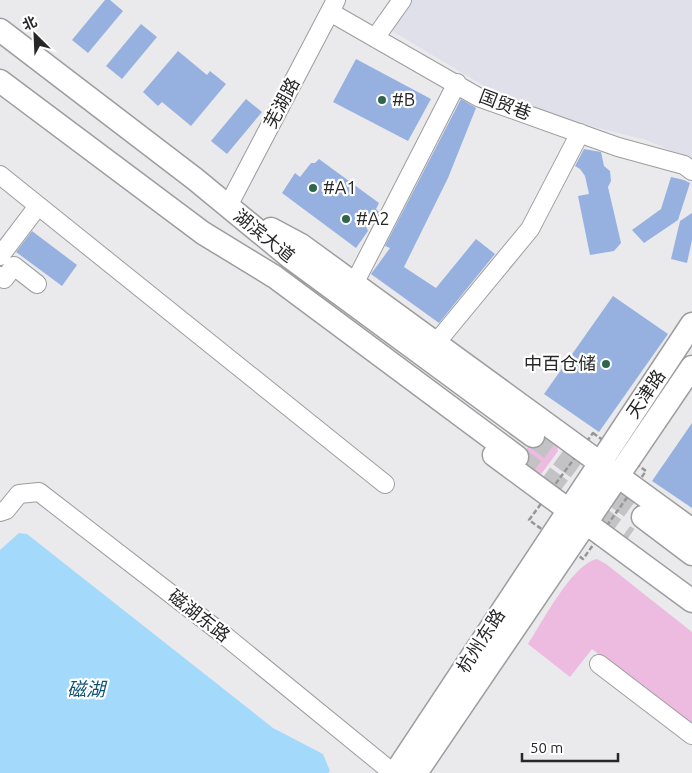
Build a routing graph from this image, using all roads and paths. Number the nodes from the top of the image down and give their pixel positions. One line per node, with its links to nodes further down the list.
1 (402, 0): 4 (street)
2 (333, 6): 4 (street, 国贸巷); 11 (street, 芜湖路)
3 (0, 30): 11 (main road, 湖滨大道)
4 (375, 38): 6 (street, 国贸巷)
5 (0, 81): 12 (main road, 湖滨大道)
6 (457, 83): 7 (street, 国贸巷); 16 (street)
7 (580, 133): 8 (street, 国贸巷); 18 (street)
8 (692, 171)
9 (0, 174): 10 (street)
10 (38, 206): 13 (street); 24 (street)
11 (228, 206): 16 (main road); 20 (main road, 湖滨大道)
12 (203, 233): 21 (main road, 湖滨大道); 25 (main road)
13 (0, 256)
14 (0, 276): 15 (street)
15 (37, 284)
16 (354, 284): 18 (main road)
17 (692, 324): 22 (main road, 天津路)
18 (436, 344): 22 (main road)
19 (692, 367): 23 (main road, 天津路)
20 (533, 436)
21 (517, 457)
22 (599, 462): 23 (main road); 25 (main road, 天津路)
23 (618, 476): 28 (main road, 天津路); 29 (main road)
24 (385, 484)
25 (567, 509): 28 (main road); 36 (main road, 杭州东路)
26 (0, 512): 36 (street, 磁湖东路)
27 (643, 517): 31 (main road)
28 (586, 522): 33 (main road); 37 (main road, 杭州东路)
29 (692, 530)
30 (628, 538): 32 (main road)
31 (692, 554)
32 (692, 586)
33 (692, 601)
34 (599, 664): 35 (street)
35 (692, 735)
36 (394, 773)
37 (416, 773)

